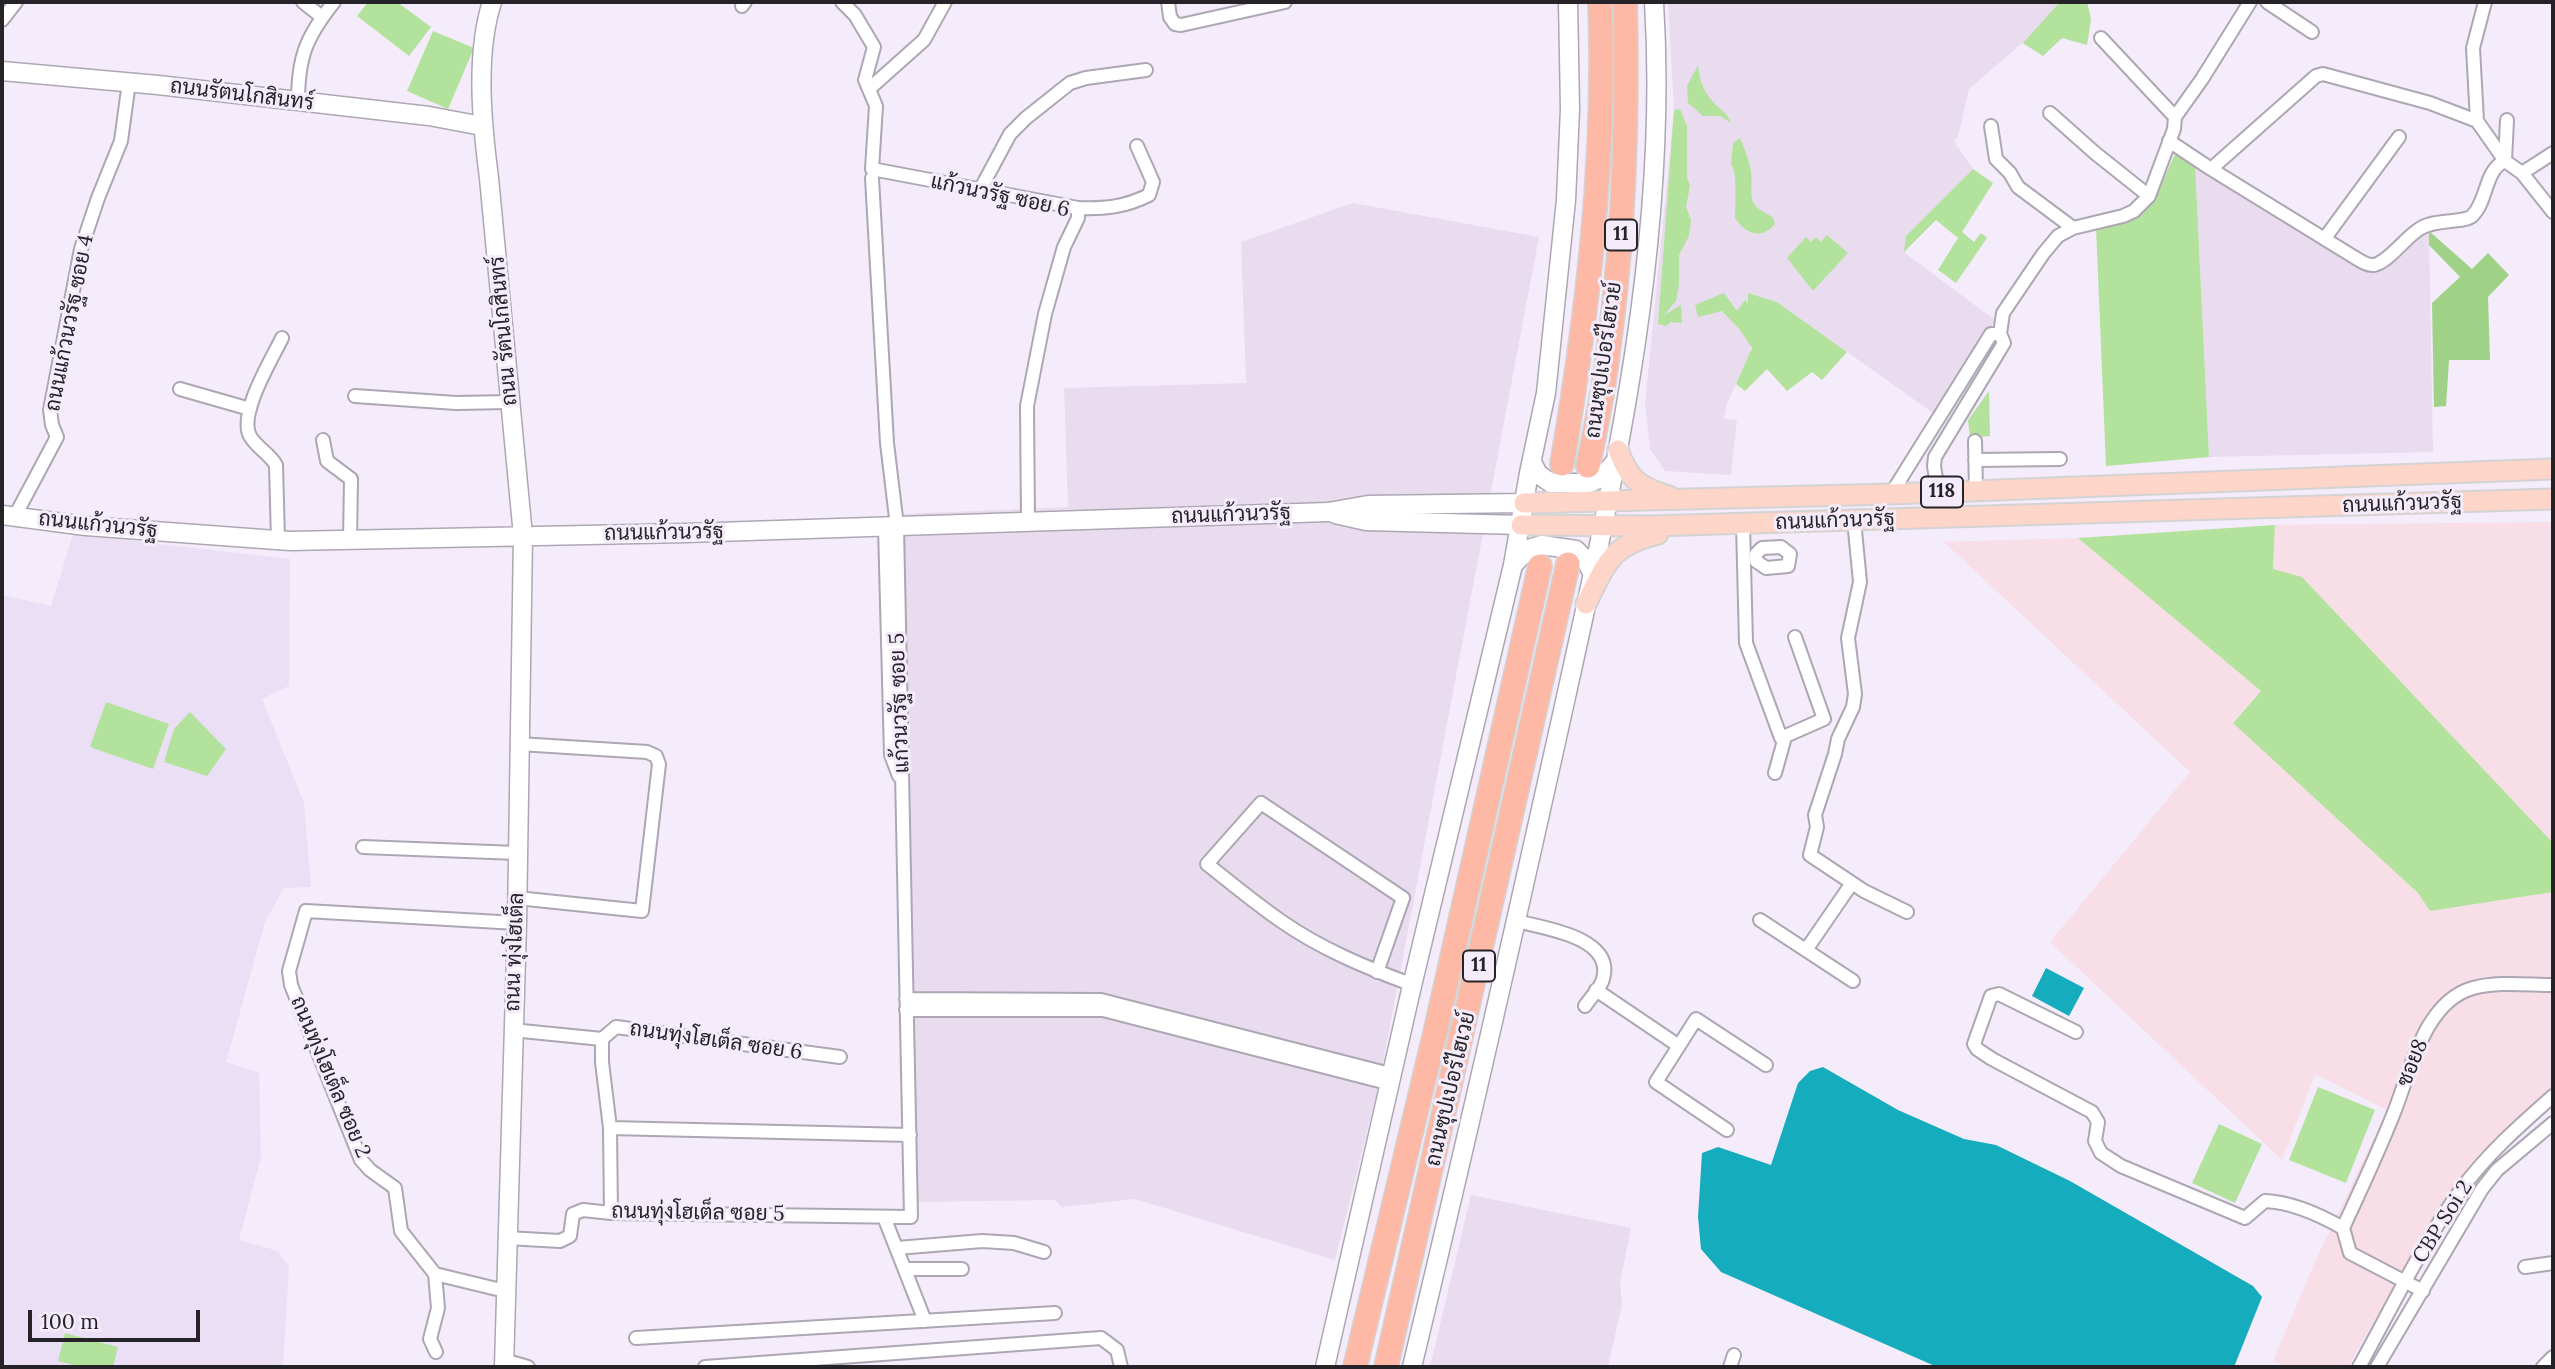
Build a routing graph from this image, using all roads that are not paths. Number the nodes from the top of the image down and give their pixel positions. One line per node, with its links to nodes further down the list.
1 (16, 2): 17 (street)
2 (303, 2): 16 (street)
3 (334, 2): 16 (street)
4 (842, 2): 24 (street, แก้วนวรัฐ ซอย 6)
5 (945, 2): 24 (street)
6 (1167, 2): 14 (street)
7 (1568, 2): 58 (street)
8 (1600, 2): 59 (highway, ถนนซุปเปอร์ไฮเวย์ / 11)
9 (1625, 2): 60 (highway, ถนนซุปเปอร์ไฮเวย์ / 11)
10 (1654, 2): 55 (street)
11 (2250, 2): 27 (street)
12 (2267, 2): 18 (street)
13 (2485, 2): 30 (street)
14 (1276, 3)
15 (487, 4): 23 (street, ถนน รัตนโกสินทร์)
16 (322, 17): 25 (street)
17 (2, 20)
18 (2312, 32)
19 (2101, 38): 27 (street)
20 (1146, 69): 41 (street)
21 (2, 71): 22 (street, ถนนรัตนโกสินทร์)
22 (129, 82): 25 (street, ถนนรัตนโกสินทร์); 72 (street, ถนนแก้วนวรัฐ ซอย 4)
23 (482, 82): 29 (street); 31 (street, ถนน รัตนโกสินทร์)
24 (869, 89): 41 (street, แก้วนวรัฐ ซอย 6)
25 (298, 102): 29 (street, ถนนรัตนโกสินทร์)
26 (2050, 113): 42 (street)
27 (2175, 117): 34 (street)
28 (2507, 120): 37 (street)
29 (456, 121): 31 (street, ถนนรัตนโกสินทร์)
30 (2477, 121): 37 (street); 38 (street)
31 (482, 126): 51 (street, ถนน รัตนโกสินทร์)
32 (1991, 126): 45 (street)
33 (2399, 137): 46 (street)
34 (2169, 141): 38 (street); 42 (street)
35 (1137, 146): 43 (street)
36 (2553, 153): 39 (street)
37 (2504, 161): 39 (street); 46 (street)
38 (2211, 169): 46 (street)
39 (2522, 173): 44 (street)
40 (872, 178): 78 (street, แก้วนวรัฐ ซอย 5)
41 (980, 190): 43 (street, แก้วนวรัฐ ซอย 6)
42 (2149, 196): 45 (street)
43 (1078, 208): 74 (street, แก้วนวรัฐ ซอย 6)
44 (2553, 212)
45 (2073, 228): 47 (street)
46 (2325, 238)
47 (2000, 334): 64 (street); 65 (street)
48 (282, 338): 52 (street)
49 (180, 388): 52 (street)
50 (355, 396): 51 (street)
51 (510, 402): 80 (street, ถนน รัตนโกสินทร์)
52 (250, 409): 81 (street)
53 (323, 440): 82 (street)
54 (1975, 441): 57 (street)
55 (1617, 456): 58 (street); 67 (main road); 68 (street)
56 (2060, 459): 57 (street)
57 (1975, 460): 63 (street)
58 (1532, 462): 69 (street)
59 (1562, 464)
60 (1588, 466)
61 (2553, 469): 62 (main road, ถนนแก้วนวรัฐ / 118)
62 (2316, 478): 63 (main road, ถนนแก้วนวรัฐ / 118); 70 (main road)
63 (1976, 491): 64 (main road, ถนนแก้วนวรัฐ / 118)
64 (1938, 492): 65 (main road, ถนนแก้วนวรัฐ / 118)
65 (1891, 494): 67 (main road, ถนนแก้วนวรัฐ / 118)
66 (2553, 499): 70 (main road, ถนนแก้วนวรัฐ / 118)
67 (1685, 500): 68 (main road, ถนนแก้วนวรัฐ / 118)
68 (1608, 502): 69 (main road, ถนนแก้วนวรัฐ / 118); 79 (street)
69 (1524, 503): 71 (street, ถนนแก้วนวรัฐ); 76 (street)
70 (2321, 506): 73 (main road, ถนนแก้วนวรัฐ / 118)
71 (1328, 512): 74 (street, ถนนแก้วนวรัฐ); 76 (street, ถนนแก้วนวรัฐ)
72 (8, 516): 81 (street, ถนนแก้วนวรัฐ)
73 (1854, 520): 75 (main road, ถนนแก้วนวรัฐ / 118); 94 (street)
74 (1028, 522): 78 (street, ถนนแก้วนวรัฐ)
75 (1743, 524): 77 (main road, ถนนแก้วนวรัฐ / 118); 89 (street)
76 (1521, 525): 79 (main road, ถนนแก้วนวรัฐ / 118); 84 (street)
77 (1690, 525): 79 (main road, ถนนแก้วนวรัฐ / 118); 87 (main road)
78 (891, 526): 80 (street, ถนนแก้วนวรัฐ); 106 (street, แก้วนวรัฐ ซอย 5)
79 (1602, 527): 86 (street)
80 (523, 536): 82 (street, ถนนแก้วนวรัฐ); 90 (street, ถนน ทุ่งโฮเต็ล)
81 (278, 540): 82 (street, ถนนแก้วนวรัฐ)
82 (350, 540)
83 (1568, 564): 146 (highway, ถนนซุปเปอร์ไฮเวย์ / 11)
84 (1513, 565): 86 (street); 103 (street)
85 (1540, 566): 145 (highway, ถนนซุปเปอร์ไฮเวย์ / 11)
86 (1592, 575): 87 (street)
87 (1586, 604): 98 (street)
88 (1795, 637): 89 (street)
89 (1785, 737): 91 (street)
90 (519, 744): 93 (street, ถนน ทุ่งโฮเต็ล); 95 (street)
91 (1775, 773)
92 (363, 847): 93 (street)
93 (517, 853): 95 (street, ถนน ทุ่งโฮเต็ล)
94 (1852, 883): 96 (street); 100 (street)
95 (516, 898): 99 (street, ถนน ทุ่งโฮเต็ล)
96 (1907, 912)
97 (1760, 920): 100 (street)
98 (1516, 921): 105 (street); 147 (street)
99 (517, 923): 108 (street, ถนน ทุ่งโฮเต็ล); 130 (street, ถนนทุ่งโฮเต็ล ซอย 2)
100 (1806, 950): 102 (street)
101 (1377, 972): 101 (street); 103 (street)
102 (1853, 981)
103 (1413, 985): 114 (street)
104 (2553, 985): 122 (street, ซอย8)
105 (1596, 990): 107 (street); 111 (street)
106 (906, 1004): 114 (street); 119 (street)
107 (1585, 1006)
108 (512, 1030): 110 (street, ถนนทุ่งโฮเต็ล ซอย 6); 123 (street, ถนน ทุ่งโฮเต็ล)
109 (2076, 1032): 122 (street)
110 (602, 1039): 112 (street, ถนนทุ่งโฮเต็ล ซอย 6); 117 (street)
111 (1678, 1046): 113 (street); 118 (street)
112 (840, 1058)
113 (1766, 1065)
114 (1392, 1079): 144 (street)
115 (2553, 1096): 131 (street, CBP Soi 2)
116 (2553, 1123): 132 (street, CBP Soi 2)
117 (610, 1128): 119 (street); 120 (street)
118 (1727, 1130)
119 (910, 1135): 121 (street, ถนนทุ่งโฮเต็ล ซอย 5)
120 (611, 1213): 121 (street, ถนนทุ่งโฮเต็ล ซอย 5); 123 (street, ถนนทุ่งโฮเต็ล ซอย 5)
121 (884, 1217): 124 (street)
122 (2343, 1228): 131 (street)
123 (507, 1238): 133 (street, ถนน ทุ่งโฮเต็ล)
124 (897, 1248): 125 (street); 128 (street)
125 (1044, 1252)
126 (2553, 1263): 127 (street)
127 (2525, 1267)
128 (905, 1269): 129 (street); 135 (street)
129 (962, 1269)
130 (435, 1274): 133 (street); 137 (street)
131 (2406, 1281): 132 (street); 148 (street, CBP Soi 2)
132 (2423, 1291): 149 (street, CBP Soi 2)
133 (505, 1292): 139 (street, ถนน ทุ่งโฮเต็ล)
134 (1055, 1313): 135 (street)
135 (925, 1321): 136 (street)
136 (636, 1338)
137 (436, 1352)
138 (2553, 1357): 150 (street)
139 (504, 1364): 141 (street)
140 (770, 1366): 142 (street); 143 (street)
141 (528, 1367)
142 (705, 1367)
143 (1121, 1367)
144 (1325, 1367)
145 (1354, 1367)
146 (1386, 1367)
147 (1412, 1367)
148 (2359, 1367)
149 (2377, 1367)
150 (2543, 1367)

